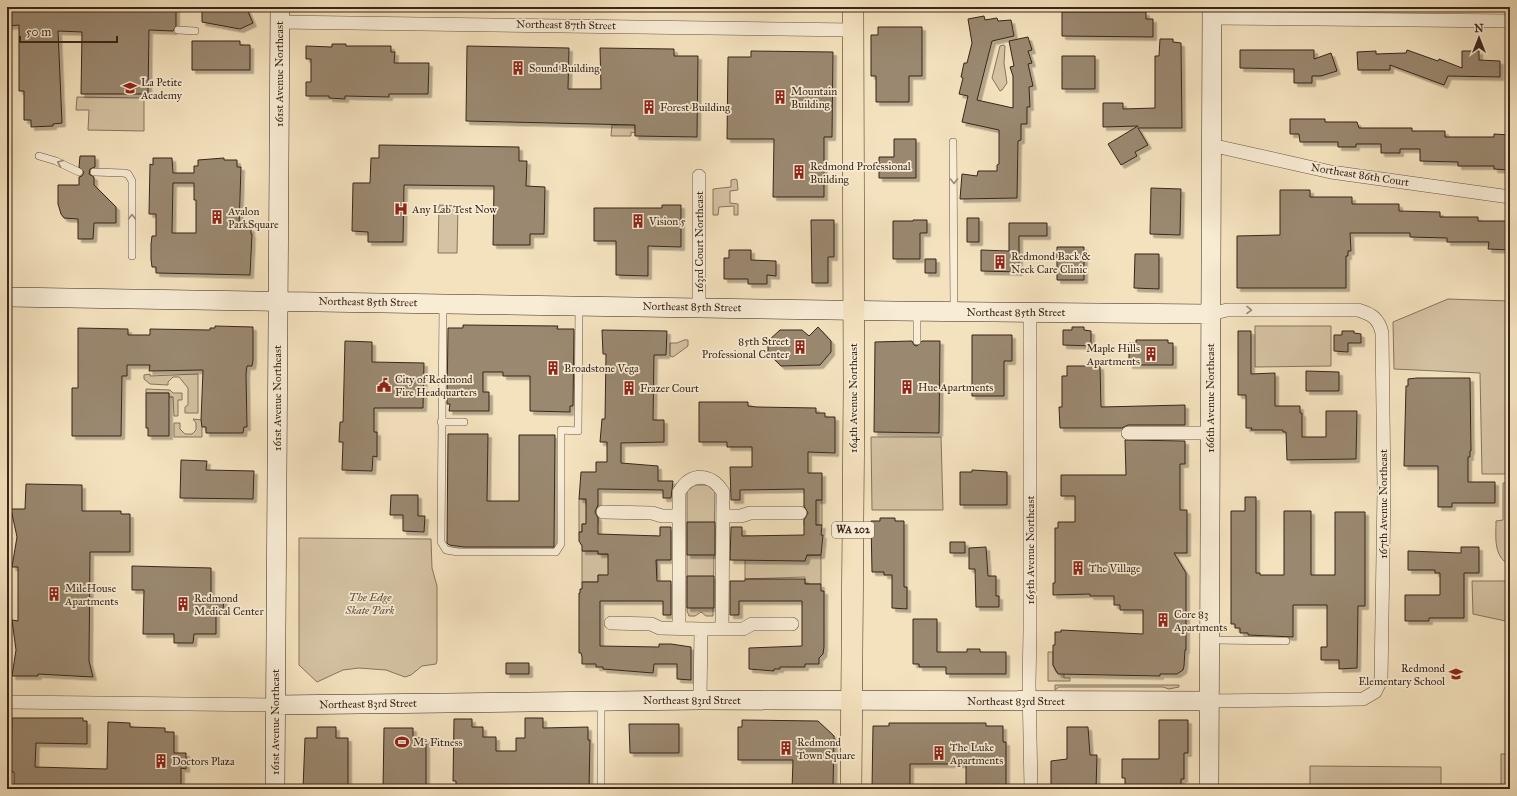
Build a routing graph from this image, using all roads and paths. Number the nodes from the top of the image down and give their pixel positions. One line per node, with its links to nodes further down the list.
1 (852, 7): 6 (main road, 164th Avenue Northeast / WA 202)
2 (1212, 12): 4 (street); 9 (street, 166th Avenue Northeast)
3 (280, 15): 6 (street, Northeast 87th Street); 17 (street, 161st Avenue Northeast)
4 (1510, 20)
5 (178, 30): 7 (lane)
6 (853, 30): 21 (main road, 164th Avenue Northeast / WA 202)
7 (195, 31)
8 (953, 142): 23 (lane, one-way to 23)
9 (1211, 145): 14 (street, Northeast 86th Court); 25 (street, 166th Avenue Northeast)
10 (40, 156): 11 (lane, one-way to 10)
11 (79, 172)
12 (94, 172): 15 (lane, one-way to 12)
13 (699, 176): 20 (street, 163rd Court Northeast)
14 (1510, 197)
15 (132, 256)
16 (7, 297): 17 (street, Northeast 85th Street)
17 (278, 301): 18 (street, Northeast 85th Street); 50 (street, 161st Avenue Northeast)
18 (443, 303): 19 (street, Northeast 85th Street); 28 (lane)
19 (578, 305): 20 (street, Northeast 85th Street); 28 (lane)
20 (699, 308): 21 (street, Northeast 85th Street)
21 (854, 310): 22 (street, Northeast 85th Street); 46 (main road, 164th Avenue Northeast / WA 202)
22 (917, 311): 23 (street, Northeast 85th Street); 27 (lane)
23 (954, 312): 24 (street, Northeast 85th Street)
24 (1030, 312): 25 (street, Northeast 85th Street); 47 (street, 165th Avenue Northeast)
25 (1211, 314): 26 (street, Northeast 85th Street, one-way to 26); 31 (street, 166th Avenue Northeast)
26 (1375, 317): 43 (street, 167th Avenue Northeast)
27 (917, 341)
28 (441, 422): 29 (lane)
29 (464, 422)
30 (1128, 433): 31 (street)
31 (1211, 433): 41 (street, 166th Avenue Northeast)
32 (603, 512): 34 (street)
33 (800, 513): 35 (street)
34 (679, 516): 35 (street); 38 (street)
35 (723, 516): 40 (street)
36 (611, 623): 38 (street)
37 (792, 624): 40 (street)
38 (679, 628): 39 (street)
39 (701, 629): 40 (street); 44 (street)
40 (722, 629)
41 (1209, 640): 42 (lane); 48 (street, 166th Avenue Northeast)
42 (1286, 641)
43 (1376, 692): 48 (street, Northeast 83rd Street)
44 (700, 700): 45 (street, Northeast 83rd Street); 46 (street, Northeast 83rd Street)
45 (601, 701): 50 (street, Northeast 83rd Street); 52 (lane)
46 (851, 701): 47 (street, Northeast 83rd Street); 53 (main road, 164th Avenue Northeast / WA 202)
47 (1029, 701): 48 (street, Northeast 83rd Street); 54 (street, 165th Avenue Northeast)
48 (1208, 701): 55 (street, 166th Avenue Northeast)
49 (7, 702): 50 (street, Northeast 83rd Street)
50 (275, 705): 51 (street, 161st Avenue Northeast)
51 (275, 789)
52 (600, 789)
53 (851, 789)
54 (1030, 789)
55 (1208, 789)

